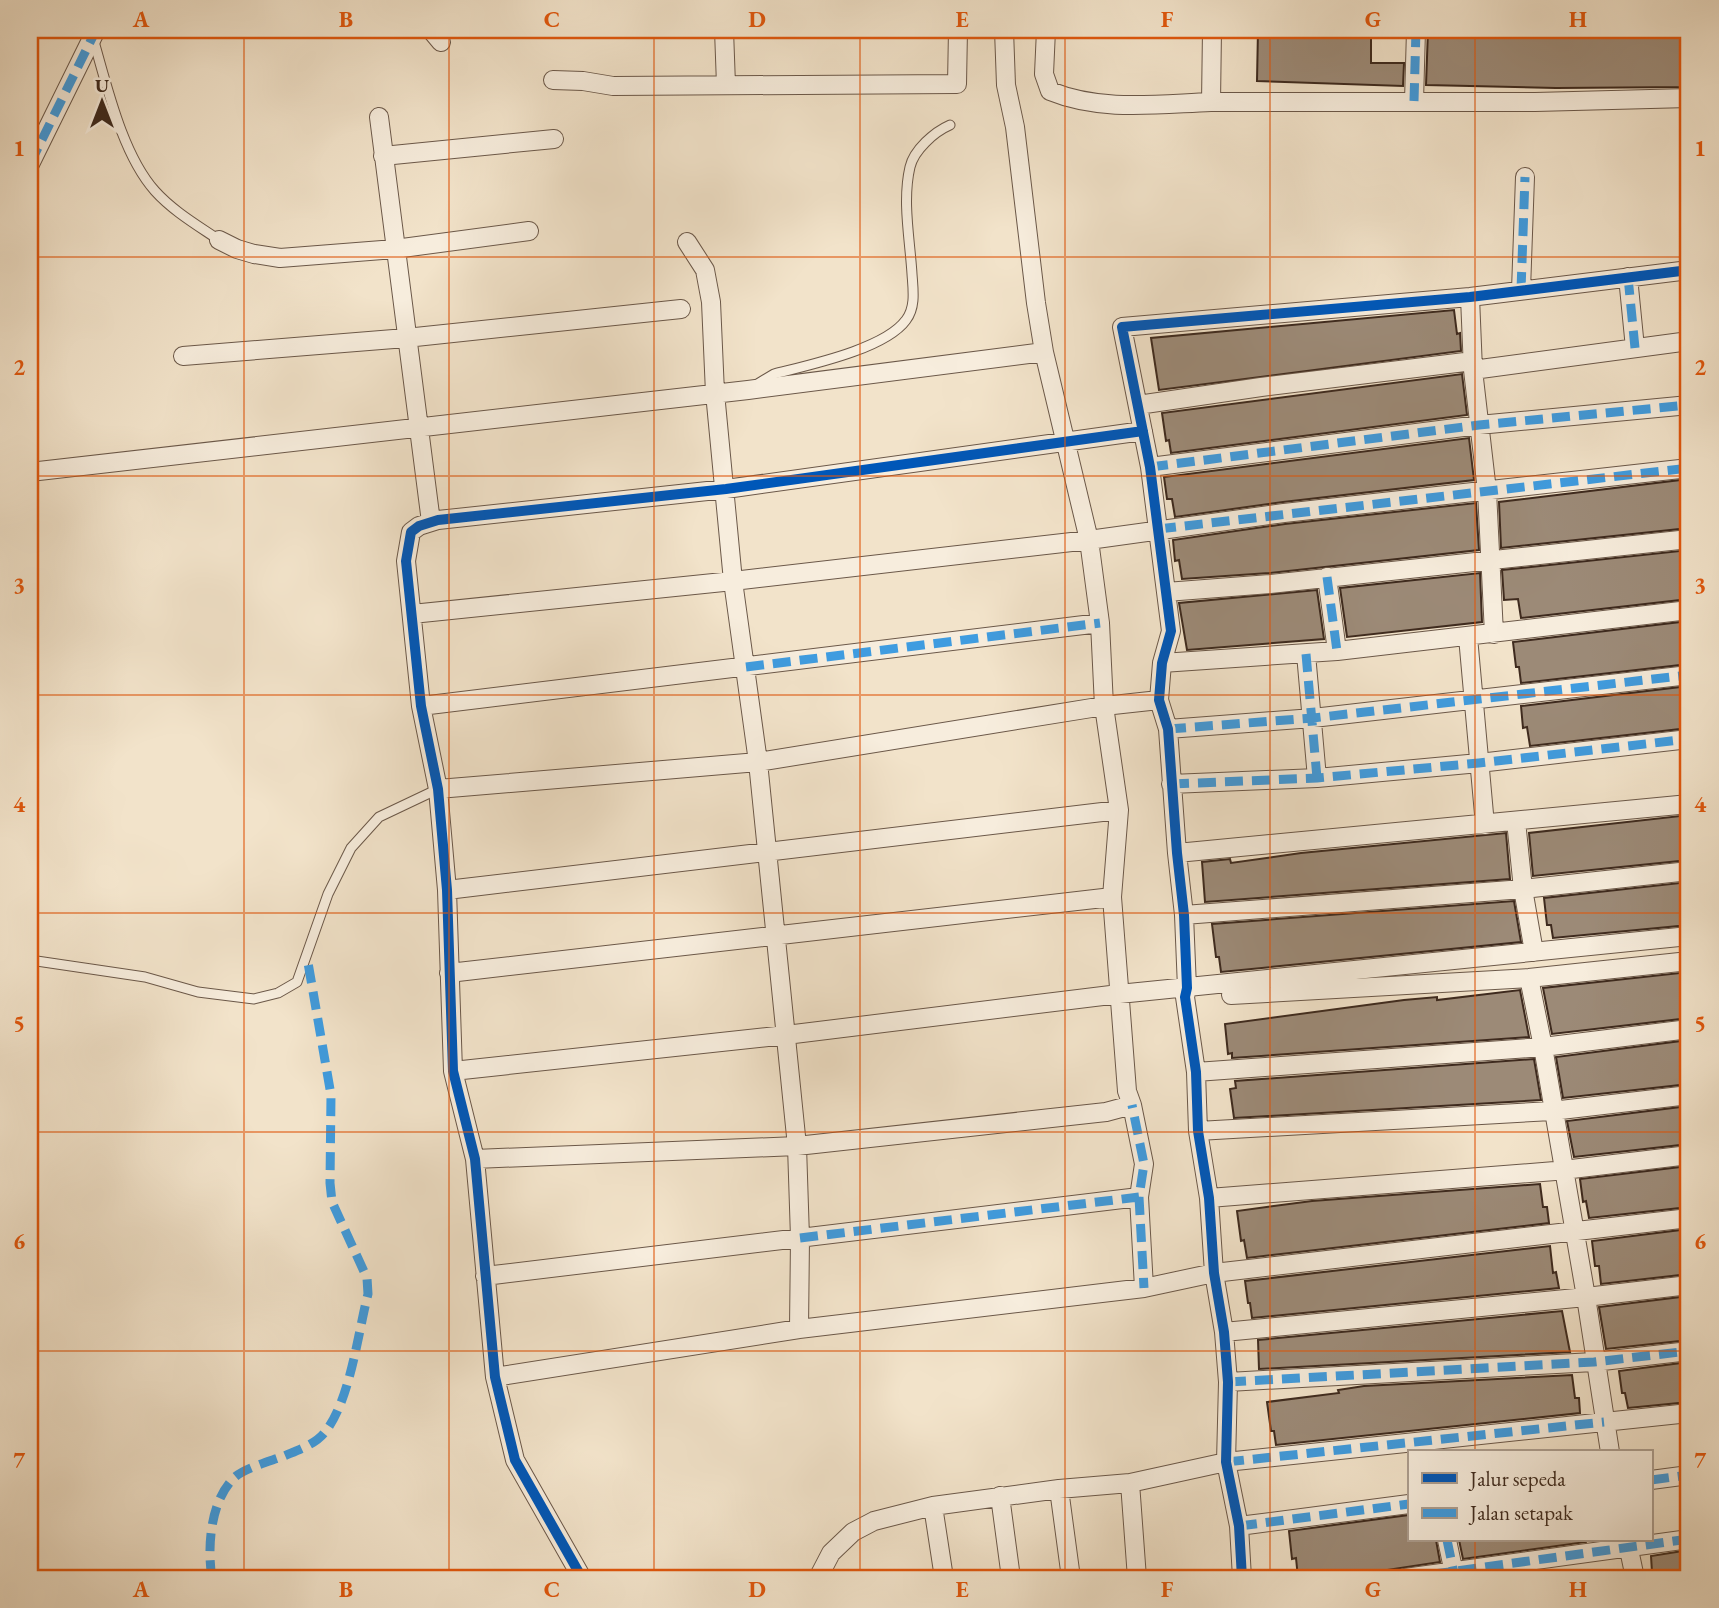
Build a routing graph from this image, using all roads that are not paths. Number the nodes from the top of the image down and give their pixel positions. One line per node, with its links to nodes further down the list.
1 (724, 30): 9 (street)
2 (958, 30): 9 (street)
3 (1004, 30): 31 (street)
4 (1046, 30): 12 (street)
5 (1212, 30): 12 (street)
6 (1416, 30): 11 (street)
7 (94, 33): 17 (street); 20 (lane)
8 (552, 80): 9 (street)
9 (726, 85)
10 (1689, 98): 11 (street)
11 (1414, 101): 12 (street)
12 (1211, 102)
13 (379, 117): 16 (street)
14 (950, 125): 34 (lane)
15 (554, 139): 16 (street)
16 (383, 156): 22 (street)
17 (30, 165)
18 (1525, 177): 25 (street)
19 (529, 231): 22 (street)
20 (219, 240): 22 (street)
21 (687, 242): 35 (street)
22 (395, 249): 28 (street)
23 (1689, 270): 24 (street)
24 (1628, 277): 25 (street); 30 (street)
25 (1521, 290): 26 (street)
26 (1471, 297): 33 (street); 36 (street)
27 (681, 309): 28 (street)
28 (406, 338): 32 (street); 39 (street)
29 (1689, 341): 30 (street)
30 (1635, 348): 33 (street)
31 (1044, 352): 34 (street); 41 (street)
32 (183, 356)
33 (1473, 365): 36 (street); 38 (street)
34 (748, 390): 35 (street)
35 (715, 393): 39 (street); 45 (street)
36 (1138, 405): 40 (street)
37 (1689, 405): 38 (street)
38 (1479, 425): 42 (street); 46 (street)
39 (418, 429): 44 (street); 47 (street)
40 (1143, 431): 41 (street); 42 (street)
41 (1067, 442): 45 (street); 50 (street)
42 (1150, 467): 48 (street)
43 (1689, 468): 46 (street)
44 (30, 472)
45 (726, 489): 47 (street); 53 (street)
46 (1487, 491): 48 (street); 51 (street)
47 (430, 522): 56 (street)
48 (1158, 529): 50 (street); 54 (street)
49 (1689, 539): 51 (street)
50 (1089, 540): 53 (street); 57 (street)
51 (1491, 560): 52 (street); 58 (street)
52 (1327, 577): 54 (street); 60 (street)
53 (733, 581): 56 (street); 63 (street)
54 (1166, 592): 62 (street)
55 (1689, 610): 58 (street)
56 (412, 614): 67 (street)
57 (1100, 623): 63 (street); 68 (street)
58 (1494, 634): 59 (street)
59 (1468, 637): 60 (street); 66 (street)
60 (1337, 651): 61 (street)
61 (1306, 654): 62 (street); 69 (street)
62 (1162, 663): 65 (street)
63 (746, 667): 67 (street); 72 (street)
64 (1689, 675): 66 (street)
65 (1159, 700): 68 (street); 70 (street)
66 (1475, 700): 69 (street); 73 (street)
67 (421, 706): 76 (street)
68 (1104, 706): 72 (street); 78 (street)
69 (1312, 718): 70 (street); 74 (street)
70 (1168, 729): 75 (street)
71 (1689, 739): 73 (street)
72 (758, 762): 76 (street); 81 (street)
73 (1479, 763): 74 (street); 80 (street)
74 (1317, 778): 75 (street)
75 (1171, 784): 82 (street)
76 (438, 789): 85 (street); 91 (lane)
77 (1689, 804): 79 (street)
78 (1119, 810): 81 (street); 86 (street)
79 (1516, 821): 80 (street); 84 (street)
80 (1485, 825): 82 (street)
81 (767, 851): 85 (street); 89 (street)
82 (1177, 853): 87 (street)
83 (1689, 871): 84 (street)
84 (1523, 888): 87 (street); 90 (street)
85 (447, 890): 93 (street)
86 (1112, 897): 89 (street); 96 (street)
87 (1184, 915): 95 (street)
88 (1689, 936): 90 (street)
89 (776, 937): 93 (street); 98 (street)
90 (1534, 952): 95 (street)
91 (30, 960)
92 (1689, 961): 94 (street)
93 (449, 973): 100 (street)
94 (1529, 978): 95 (street); 99 (street)
95 (1186, 993): 96 (street); 101 (street)
96 (1119, 994): 98 (street); 103 (street)
97 (1689, 1029): 99 (street)
98 (786, 1035): 100 (street); 106 (street)
99 (1543, 1047): 101 (street); 104 (street)
100 (453, 1071): 108 (street)
101 (1196, 1072): 105 (street)
102 (1689, 1095): 104 (street)
103 (1132, 1105): 106 (street); 110 (street)
104 (1552, 1111): 105 (street); 109 (street)
105 (1198, 1131): 111 (street)
106 (797, 1146): 108 (street); 114 (street)
107 (1689, 1155): 109 (street)
108 (475, 1158): 116 (street)
109 (1564, 1169): 111 (street); 113 (street)
110 (1139, 1197): 114 (street); 118 (street)
111 (1209, 1198): 115 (street)
112 (1689, 1218): 113 (street)
113 (1575, 1231): 115 (street); 119 (street)
114 (800, 1238): 116 (street); 120 (street)
115 (1214, 1273): 118 (street); 121 (street)
116 (485, 1276): 124 (street)
117 (1689, 1284): 119 (street)
118 (1144, 1288): 120 (street)
119 (1586, 1297): 121 (street); 123 (street)
120 (799, 1329): 124 (street)
121 (1224, 1332): 125 (street)
122 (1689, 1351): 123 (street)
123 (1594, 1362): 125 (street); 127 (street)
124 (495, 1377): 143 (street)
125 (1228, 1382): 129 (street)
126 (1689, 1413): 127 (street)
127 (1604, 1422): 128 (street); 129 (street)
128 (1610, 1450)
129 (1226, 1462): 132 (street); 137 (street)
130 (1689, 1475): 131 (street)
131 (1652, 1480)
132 (1130, 1483): 133 (street); 148 (street)
133 (1059, 1489): 134 (street); 147 (street)
134 (1000, 1496): 136 (street); 146 (street)
135 (1408, 1504): 137 (street)
136 (933, 1506): 144 (street); 145 (street)
137 (1239, 1526): 149 (street)
138 (1689, 1539): 139 (street)
139 (1652, 1541)
140 (1447, 1542): 142 (street)
141 (1628, 1543): 142 (street); 151 (street)
142 (1454, 1575): 150 (street)
143 (582, 1578)
144 (818, 1578)
145 (944, 1578)
146 (1011, 1578)
147 (1071, 1578)
148 (1137, 1578)
149 (1242, 1578)
150 (1405, 1578)
151 (1635, 1578)

